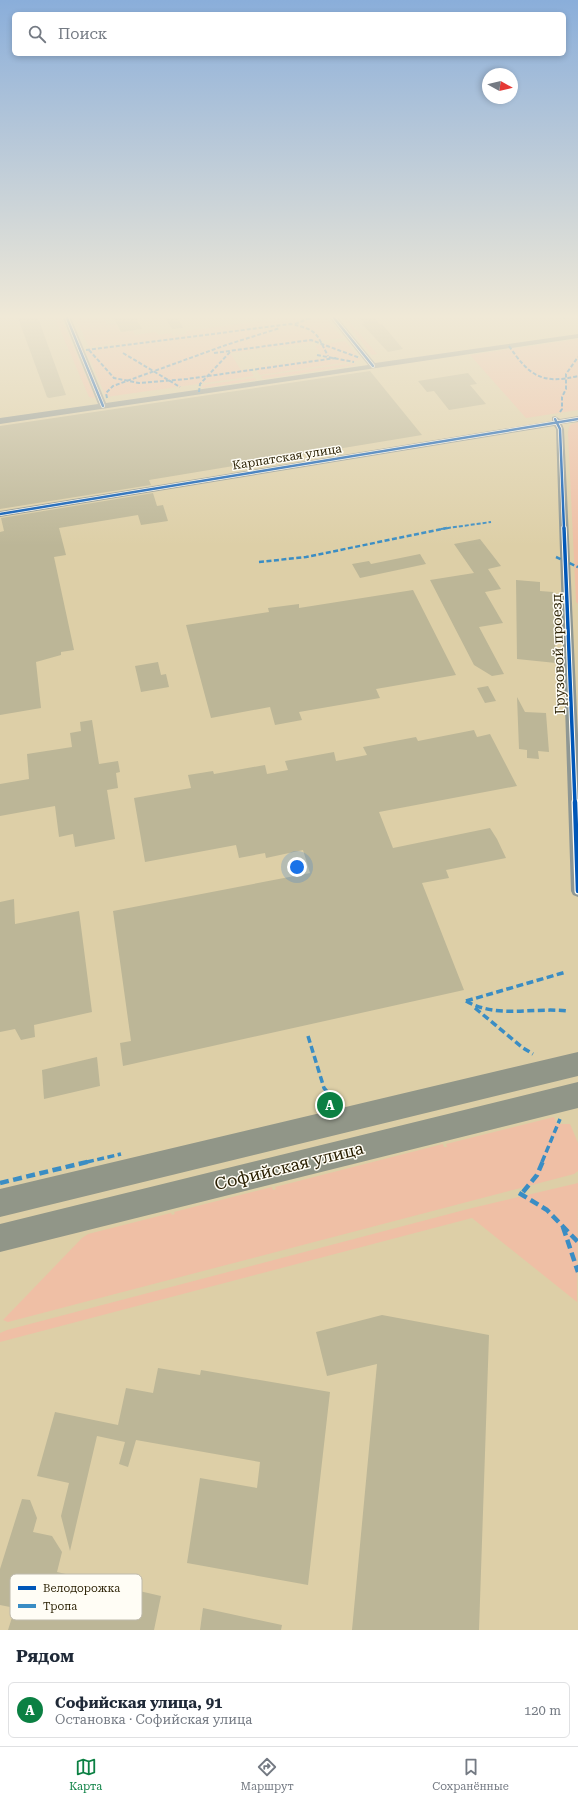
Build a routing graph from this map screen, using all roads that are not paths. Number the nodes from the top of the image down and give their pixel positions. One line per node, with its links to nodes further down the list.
1 (98, 394): 3 (street)
2 (184, 394): 3 (street)
3 (103, 406): 6 (street)
4 (578, 415): 7 (street, Карпатская улица)
5 (578, 419): 7 (street, Карпатская улица)
6 (0, 421)
7 (557, 421): 8 (street, Карпатская улица); 9 (street, Карпатская улица); 10 (street, Грузовой проезд)
8 (0, 509)
9 (0, 514)
10 (578, 891)
11 (578, 1064): 13 (main road, Софийская улица)
12 (578, 1095): 14 (main road, Софийская улица)
13 (0, 1203)
14 (0, 1238)

